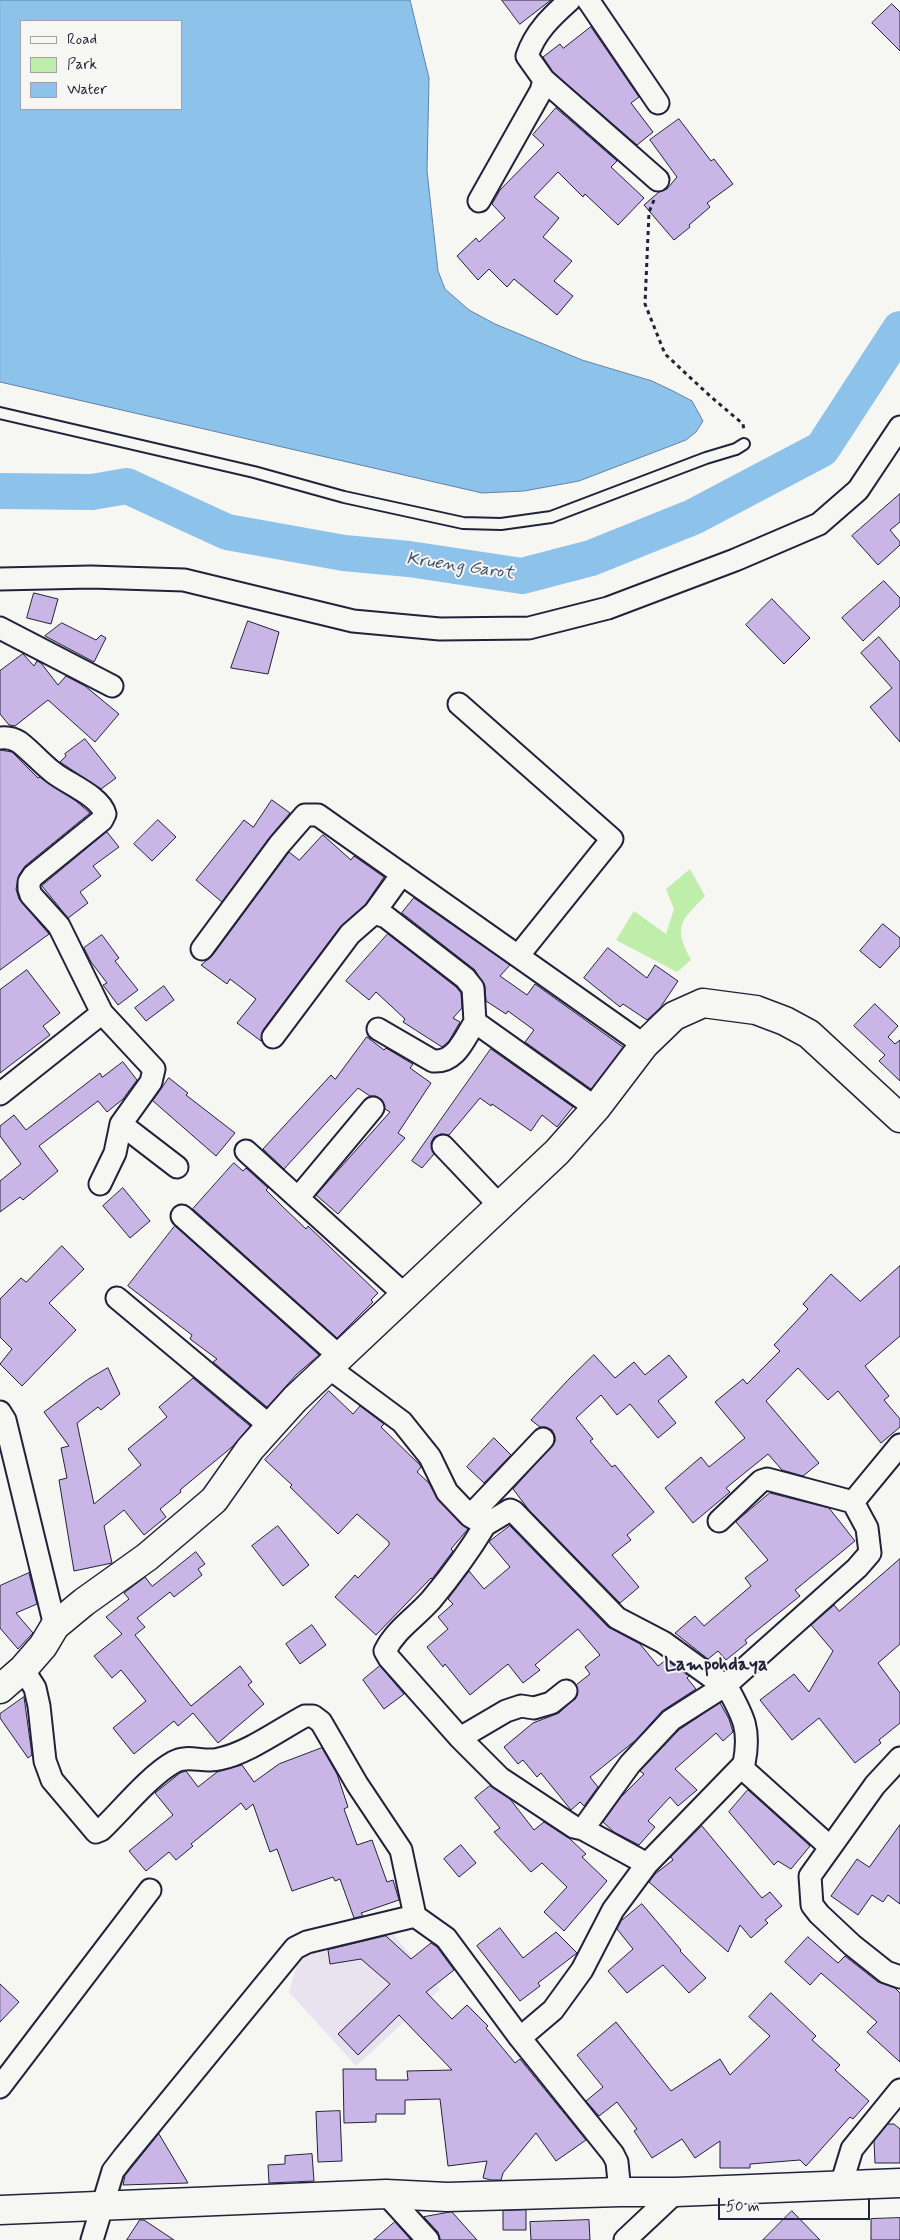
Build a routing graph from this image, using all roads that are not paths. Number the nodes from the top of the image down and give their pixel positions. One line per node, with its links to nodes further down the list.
1 (570, 0): 3 (street)
2 (588, 0): 4 (street)
3 (544, 80): 5 (street); 6 (street)
4 (658, 103)
5 (658, 180)
6 (479, 201)
7 (0, 413): 9 (lane)
8 (900, 426): 10 (street)
9 (744, 444)
10 (0, 579)
11 (0, 628): 12 (street)
12 (112, 686)
13 (459, 704): 18 (street)
14 (0, 738): 19 (street)
15 (402, 874): 16 (street); 17 (street); 18 (street)
16 (374, 913): 20 (street); 22 (street)
17 (202, 949)
18 (518, 956): 23 (street)
19 (102, 1013): 24 (street); 28 (street)
20 (475, 1022): 21 (street); 26 (street)
21 (378, 1029)
22 (273, 1037)
23 (644, 1045): 26 (street); 27 (street)
24 (0, 1094)
25 (373, 1108): 33 (street)
26 (596, 1108): 34 (street)
27 (900, 1118)
28 (121, 1124): 31 (street); 32 (street)
29 (443, 1146): 34 (street)
30 (246, 1151): 33 (street)
31 (177, 1167)
32 (100, 1184)
33 (298, 1198): 36 (street)
34 (500, 1206): 36 (street)
35 (182, 1216): 38 (street)
36 (405, 1295): 38 (street)
37 (117, 1298): 40 (street)
38 (333, 1361): 40 (street); 44 (street)
39 (0, 1412): 46 (street)
40 (270, 1426): 46 (street)
41 (543, 1439): 44 (street)
42 (900, 1445): 43 (street)
43 (852, 1502): 45 (street); 48 (street)
44 (478, 1521): 48 (street); 51 (street)
45 (719, 1521)
46 (55, 1626): 47 (street)
47 (23, 1669): 49 (street); 58 (street)
48 (726, 1685): 53 (street); 54 (street)
49 (0, 1689)
50 (566, 1691): 51 (street)
51 (460, 1738): 54 (street)
52 (900, 1758): 55 (street)
53 (741, 1768): 55 (street); 56 (street)
54 (583, 1830): 56 (street)
55 (830, 1847): 59 (street)
56 (647, 1864): 60 (street)
57 (150, 1890): 61 (street)
58 (415, 1916): 60 (street); 68 (street)
59 (900, 1976)
60 (520, 2038): 65 (street)
61 (0, 2087)
62 (900, 2090): 64 (street)
63 (900, 2183): 64 (street)
64 (841, 2185): 66 (street)
65 (620, 2192): 66 (street); 67 (street)
66 (676, 2192): 72 (street)
67 (386, 2194): 68 (street); 71 (street)
68 (103, 2207): 69 (street); 70 (street)
69 (0, 2210)
70 (92, 2240)
71 (428, 2240)
72 (624, 2240)

